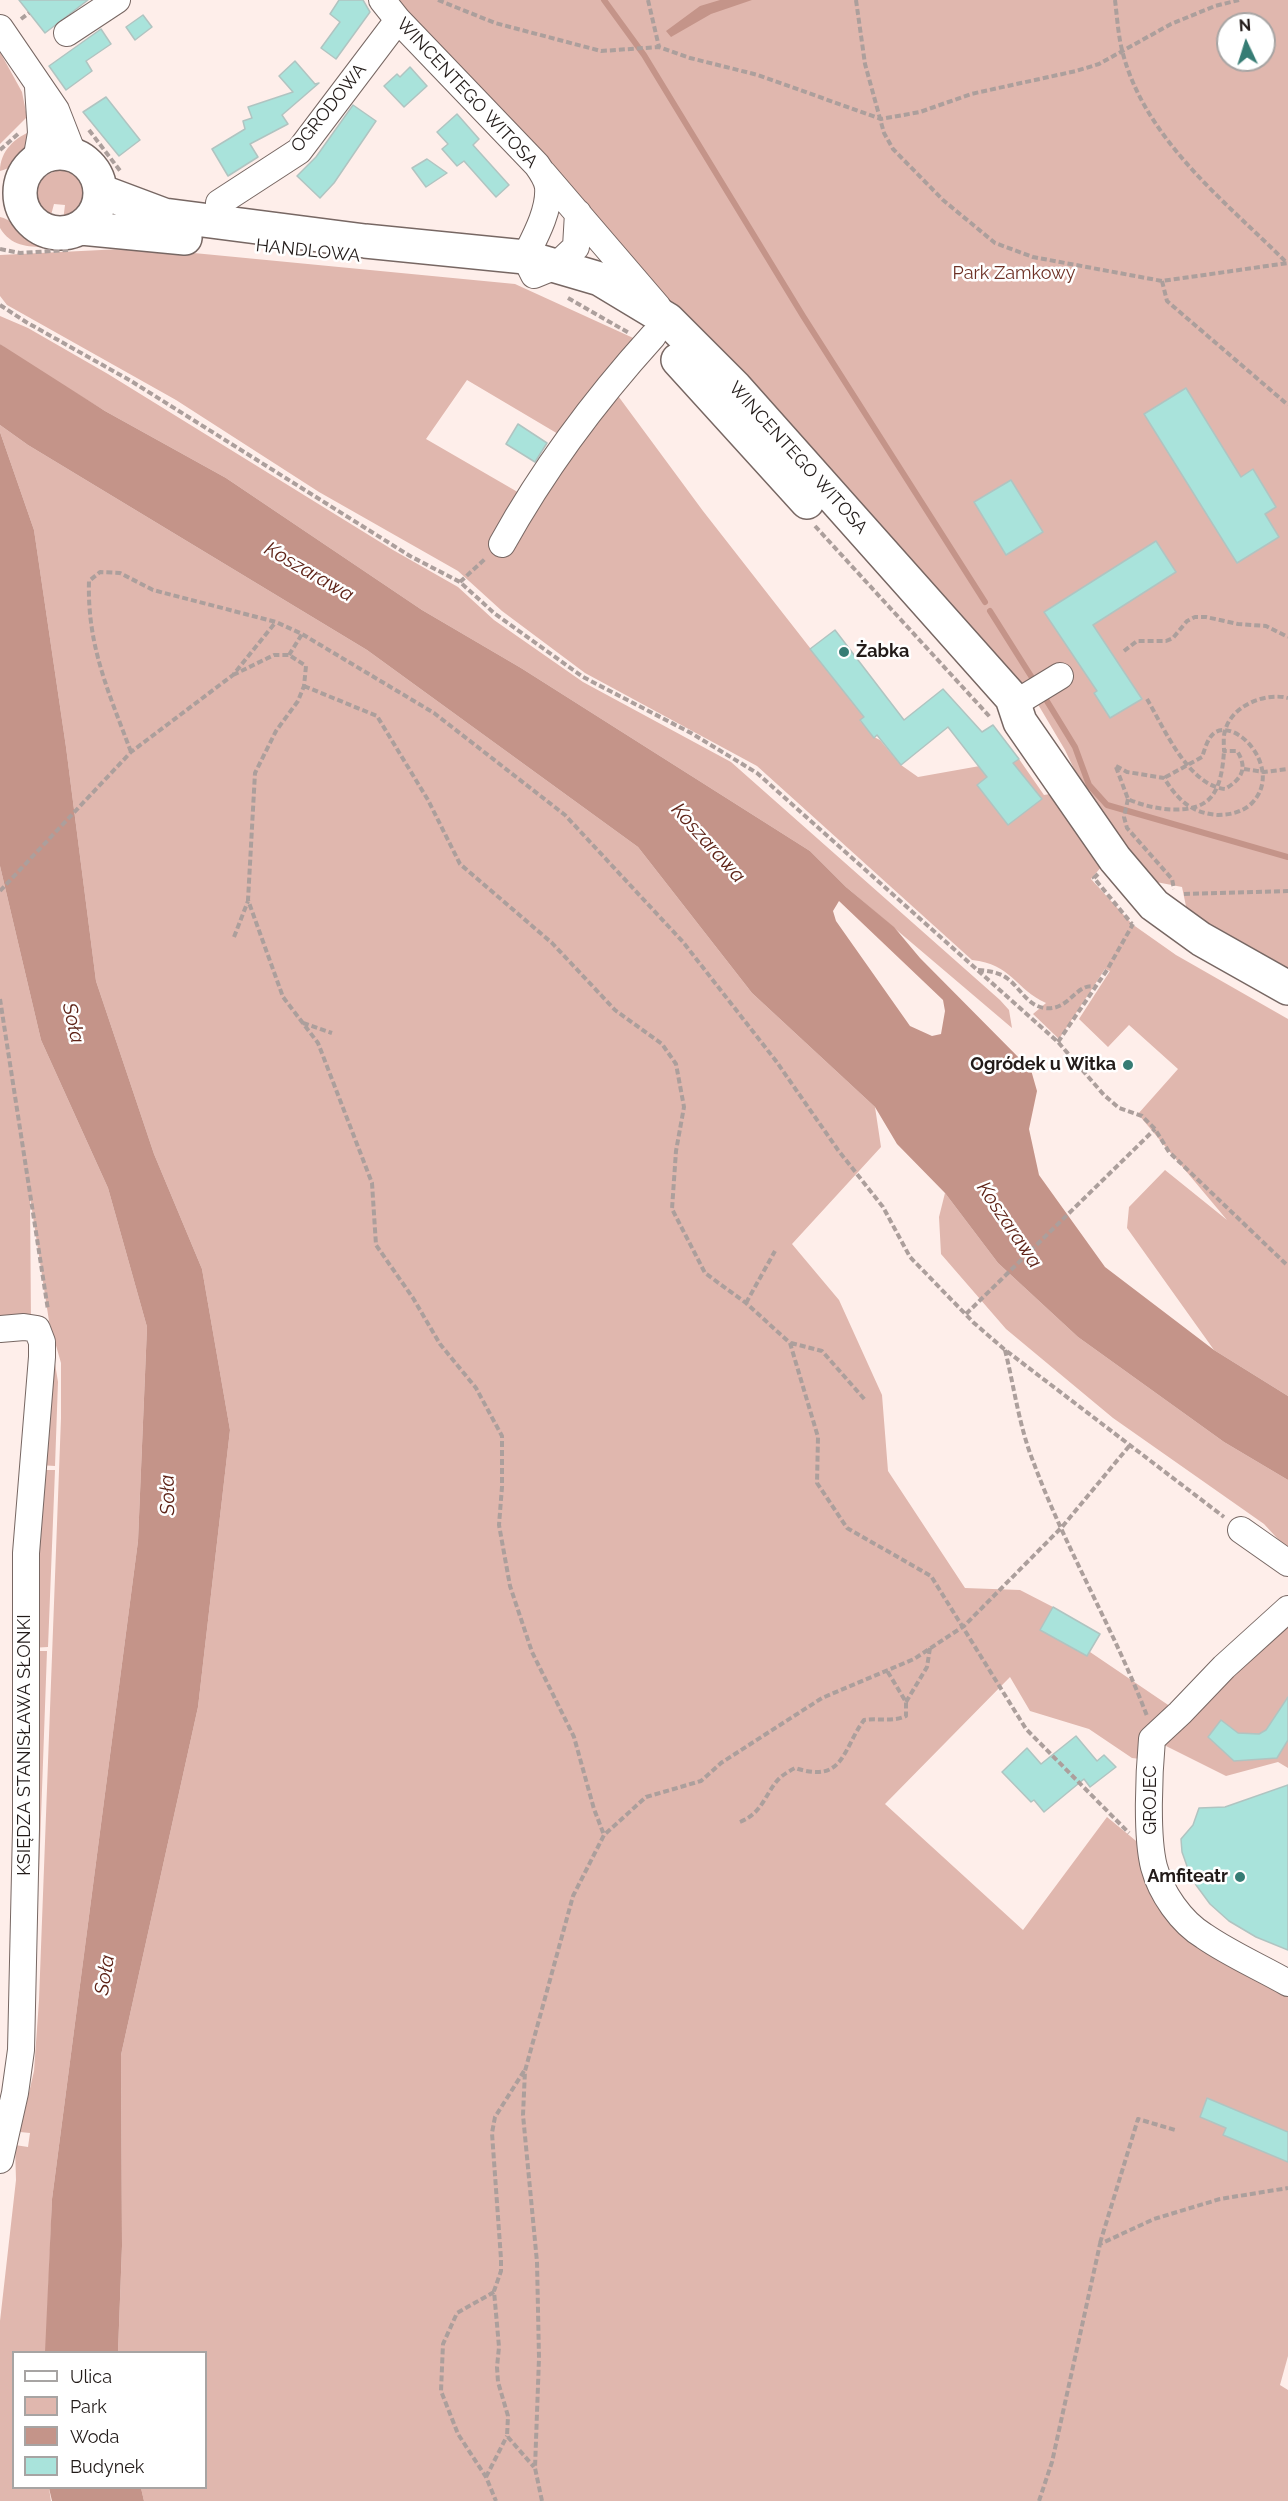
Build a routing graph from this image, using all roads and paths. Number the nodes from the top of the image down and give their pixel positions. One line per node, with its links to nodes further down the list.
1 (117, 0): 10 (street)
2 (382, 0): 8 (street, WINCENTEGO WITOSA)
3 (438, 0): 11 (path)
4 (648, 0): 11 (path)
5 (856, 0): 14 (path)
6 (1115, 0): 12 (path)
7 (1239, 0): 12 (path)
8 (398, 20): 18 (street, WINCENTEGO WITOSA); 21 (street, OGRODOWA)
9 (0, 28): 13 (street)
10 (67, 33)
11 (659, 47): 14 (path)
12 (1122, 50): 14 (path); 26 (path)
13 (37, 80): 16 (street); 19 (street)
14 (881, 119): 28 (path)
15 (21, 130): 17 (path)
16 (81, 142): 19 (main road); 20 (path); 20 (main road)
17 (0, 150)
18 (537, 165): 23 (street); 27 (street, WINCENTEGO WITOSA)
19 (19, 173): 22 (main road)
20 (114, 186): 24 (main road); 27 (main road, HANDLOWA)
21 (219, 203)
22 (12, 210): 24 (main road, HANDLOWA)
23 (578, 213): 27 (street); 30 (street)
24 (80, 239): 25 (path); 27 (main road, HANDLOWA)
25 (0, 249)
26 (1288, 263): 28 (path)
27 (544, 273): 30 (path); 30 (main road, WINCENTEGO WITOSA)
28 (1162, 281): 31 (path)
29 (0, 305): 34 (path)
30 (656, 333): 33 (street); 44 (main road, WINCENTEGO WITOSA)
31 (1288, 405)
32 (814, 524): 44 (path)
33 (502, 544): 34 (path)
34 (460, 582): 63 (path)
35 (276, 622): 36 (path); 40 (path); 47 (path)
36 (302, 634): 39 (path); 74 (path)
37 (1288, 637): 38 (path)
38 (1124, 651)
39 (289, 655): 40 (path); 41 (path)
40 (233, 675): 47 (path)
41 (304, 687): 59 (path); 73 (path)
42 (1288, 698): 45 (path)
43 (1147, 699): 48 (path)
44 (1028, 701): 65 (main road, WINCENTEGO WITOSA)
45 (1225, 731): 46 (path); 48 (path); 51 (path)
46 (1224, 751): 49 (path); 53 (path)
47 (131, 752): 57 (path)
48 (1186, 767): 52 (path); 53 (path)
49 (1244, 769): 51 (path); 53 (path)
50 (1288, 769): 51 (path)
51 (1264, 772): 55 (path)
52 (1164, 778): 54 (path); 55 (path)
53 (1216, 788): 55 (path)
54 (1128, 799): 55 (path); 58 (path)
55 (1189, 807)
56 (1105, 867): 61 (path)
57 (0, 891)
58 (1288, 891)
59 (248, 900): 62 (path); 67 (path)
60 (1138, 918): 61 (path)
61 (1132, 924): 64 (path)
62 (234, 937)
63 (977, 970): 64 (path); 69 (path)
64 (1096, 987): 69 (path)
65 (1288, 988)
66 (0, 999): 76 (path)
67 (302, 1023): 68 (path); 91 (path)
68 (332, 1033)
69 (1058, 1042): 70 (path)
70 (1155, 1129): 72 (path); 74 (path)
71 (775, 1251): 73 (path)
72 (1288, 1266)
73 (746, 1303): 77 (path)
74 (966, 1314): 78 (path)
75 (0, 1329): 76 (street)
76 (37, 1329): 96 (street, KSIĘDZA STANISŁAWA SŁONKI)
77 (790, 1342): 79 (path); 85 (path)
78 (1004, 1349): 80 (path); 81 (path)
79 (866, 1401)
80 (1130, 1445): 81 (path); 82 (path)
81 (1062, 1527): 85 (path); 89 (path)
82 (1241, 1530): 83 (street)
83 (1288, 1563)
84 (1288, 1609): 89 (street, GROJEC)
85 (964, 1626): 86 (path); 92 (path)
86 (930, 1648): 87 (path); 88 (path)
87 (886, 1669): 88 (path); 91 (path)
88 (906, 1701): 90 (path)
89 (1152, 1739): 92 (street, GROJEC)
90 (740, 1822)
91 (604, 1835): 94 (path)
92 (1151, 1842): 93 (street, GROJEC)
93 (1288, 1983)
94 (525, 2071): 99 (path); 101 (path)
95 (1175, 2130): 98 (path)
96 (0, 2160)
97 (1288, 2188): 98 (path)
98 (1100, 2244): 105 (path)
99 (494, 2291): 100 (path); 102 (path)
100 (507, 2436): 101 (path); 102 (path)
101 (535, 2468): 104 (path)
102 (486, 2477): 103 (path)
103 (496, 2501)
104 (542, 2501)
105 (1039, 2501)

